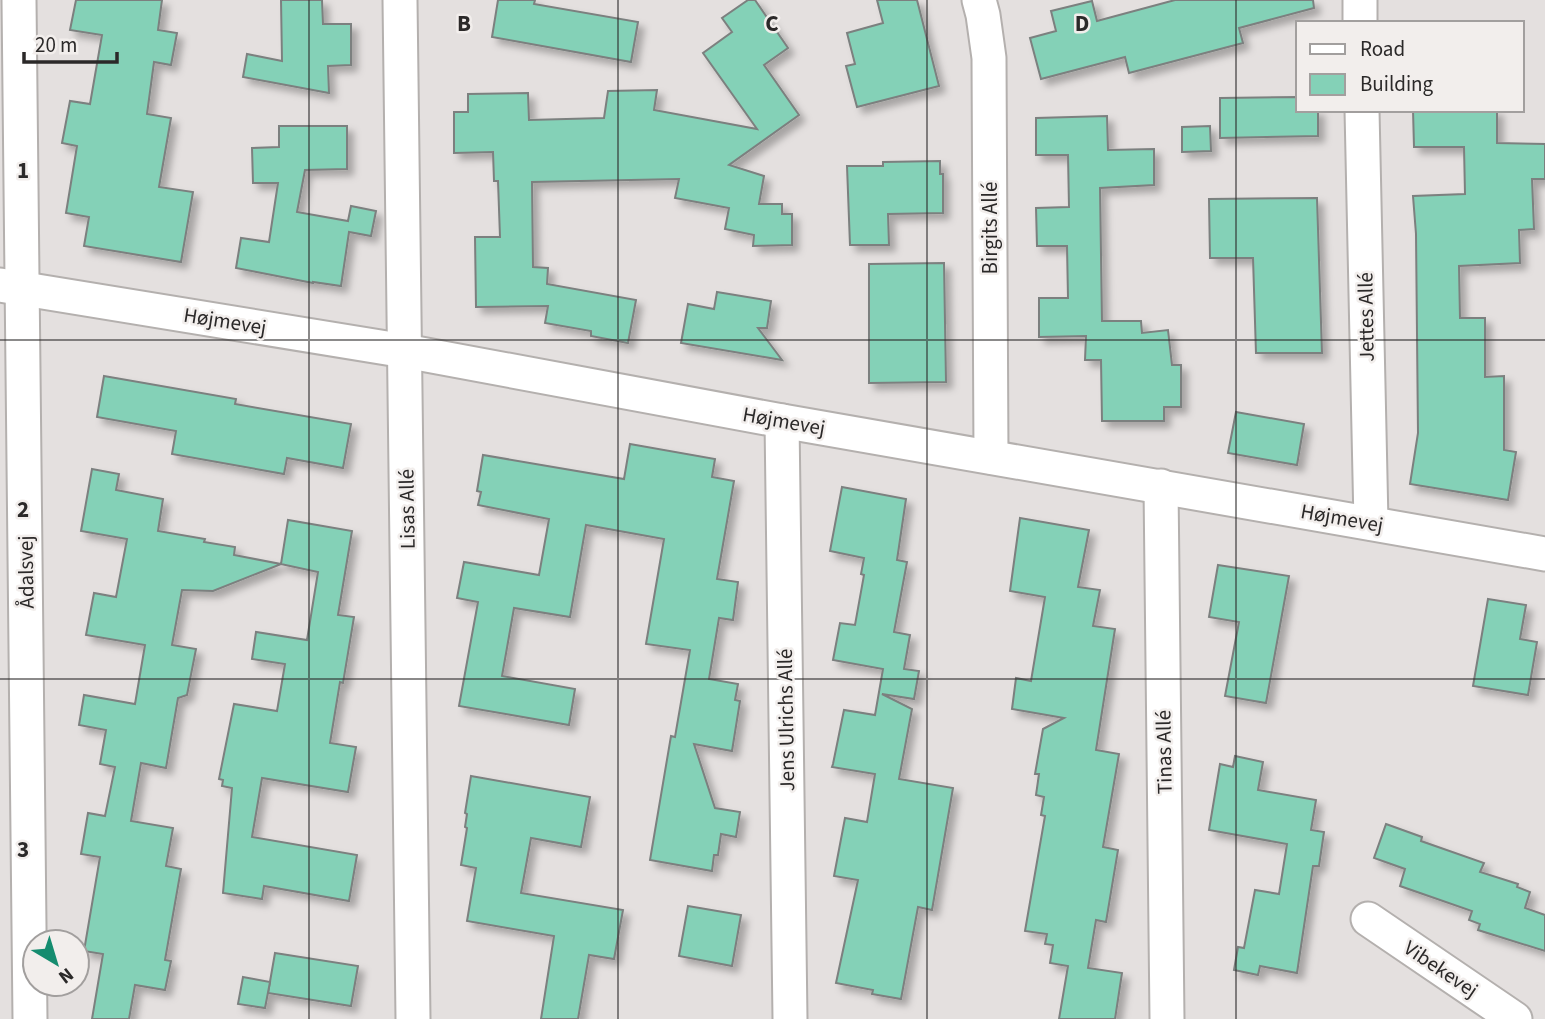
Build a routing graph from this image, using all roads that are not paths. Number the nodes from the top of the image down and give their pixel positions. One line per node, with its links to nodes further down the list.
1 (19, 0): 7 (street, Ådalsvej)
2 (400, 0): 8 (street, Lisas Allé)
3 (979, 0): 10 (street, Birgits Allé)
4 (1360, 0): 5 (street)
5 (1360, 21)
6 (1362, 112): 12 (street, Jettes Allé)
7 (11, 287): 8 (street, Højmevej); 15 (street, Ådalsvej)
8 (405, 351): 9 (street, Højmevej); 16 (street, Lisas Allé)
9 (782, 421): 10 (street, Højmevej); 17 (street, Jens Ulrichs Allé)
10 (992, 457): 11 (street, Højmevej)
11 (1161, 486): 12 (street, Højmevej); 18 (street, Tinas Allé)
12 (1371, 523): 13 (street, Højmevej)
13 (1545, 554)
14 (1368, 919): 19 (street, Vibekevej)
15 (30, 1019)
16 (413, 1019)
17 (790, 1019)
18 (1167, 1019)
19 (1515, 1019)

